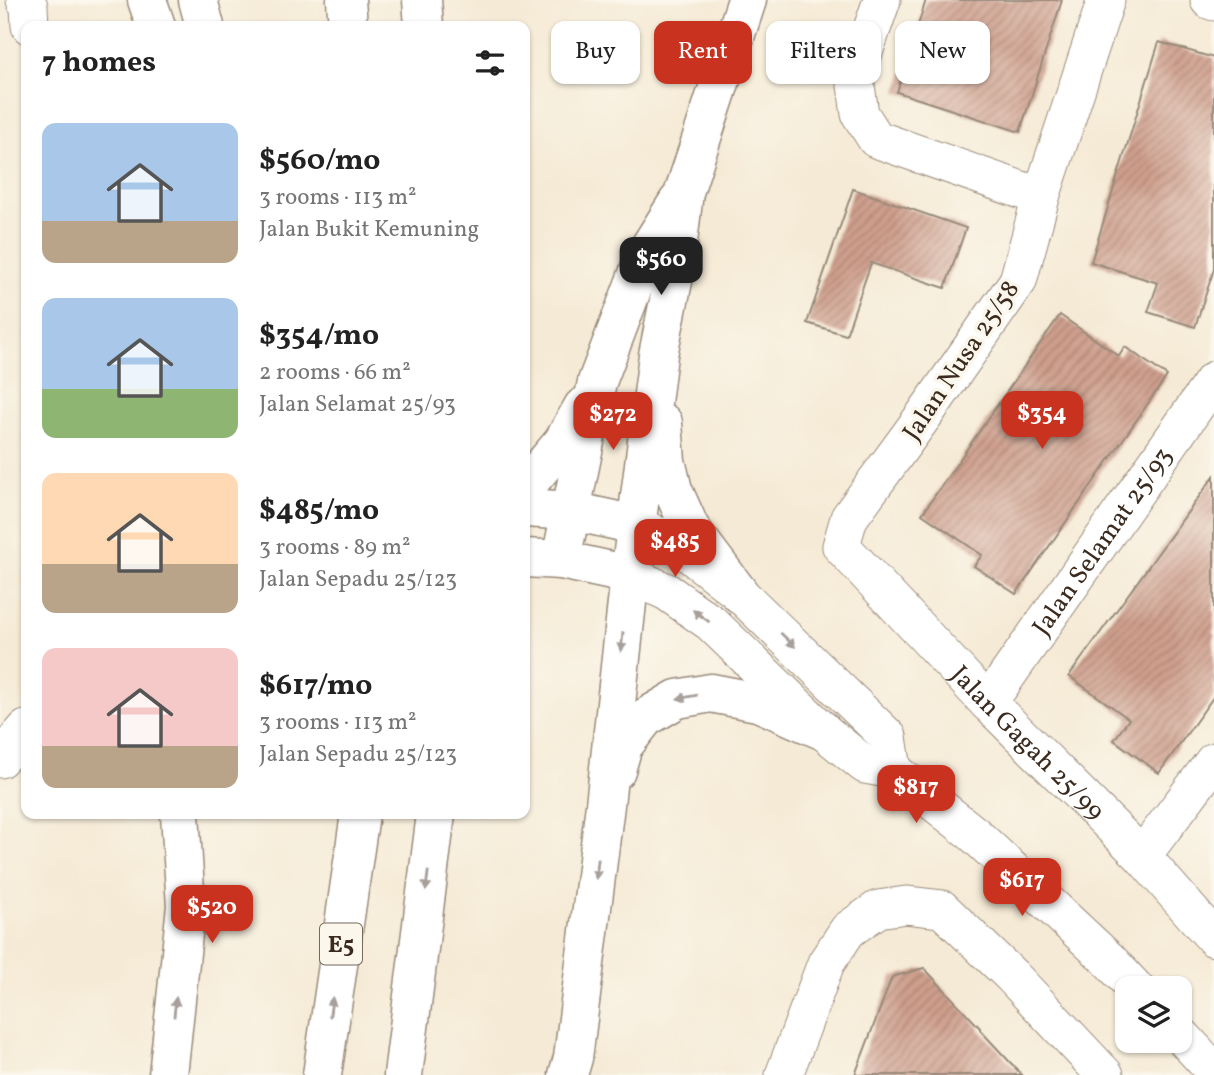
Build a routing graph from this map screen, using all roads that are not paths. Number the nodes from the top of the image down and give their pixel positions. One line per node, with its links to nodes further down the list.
1 (24, 0): 9 (street)
2 (147, 0): 10 (main road)
3 (198, 0): 11 (main road)
4 (346, 0): 12 (main road)
5 (422, 0): 13 (main road)
6 (747, 0): 14 (main road)
7 (881, 0): 15 (street)
8 (1106, 0): 15 (street, Jalan Nusa 25/58)
9 (30, 21)
10 (154, 21)
11 (204, 21)
12 (348, 21)
13 (424, 21)
14 (684, 192): 16 (main road); 18 (main road)
15 (1041, 197): 23 (street, Jalan Nusa 25/58)
16 (658, 355): 22 (main road); 26 (main road)
17 (1214, 380): 27 (street, Jalan Selamat 25/93)
18 (597, 382): 19 (main road); 21 (main road)
19 (530, 481)
20 (530, 508): 21 (main road)
21 (572, 511): 22 (main road); 24 (main road)
22 (636, 525): 25 (main road); 26 (street)
23 (841, 546): 27 (street, Jalan Gagah 25/99)
24 (543, 559): 25 (main road)
25 (629, 575): 28 (street, one-way to 25); 33 (main road, one-way to 33)
26 (739, 593): 32 (street, one-way to 32)
27 (988, 703): 37 (street, Jalan Gagah 25/99)
28 (822, 730): 32 (street); 33 (main road, one-way to 33)
29 (21, 735): 30 (street)
30 (0, 759)
31 (1214, 761): 37 (street)
32 (893, 770): 39 (street)
33 (605, 805): 43 (main road, one-way to 43)
34 (180, 819): 40 (main road, one-way to 34)
35 (359, 819): 41 (main road, E5, one-way to 35)
36 (435, 819): 42 (main road, one-way to 42)
37 (1142, 856): 38 (street, Jalan Gagah 25/99)
38 (1214, 938)
39 (1124, 976)
40 (168, 1075)
41 (322, 1075)
42 (403, 1075)
43 (568, 1075)
44 (784, 1075): 45 (street)
45 (1105, 1075)

